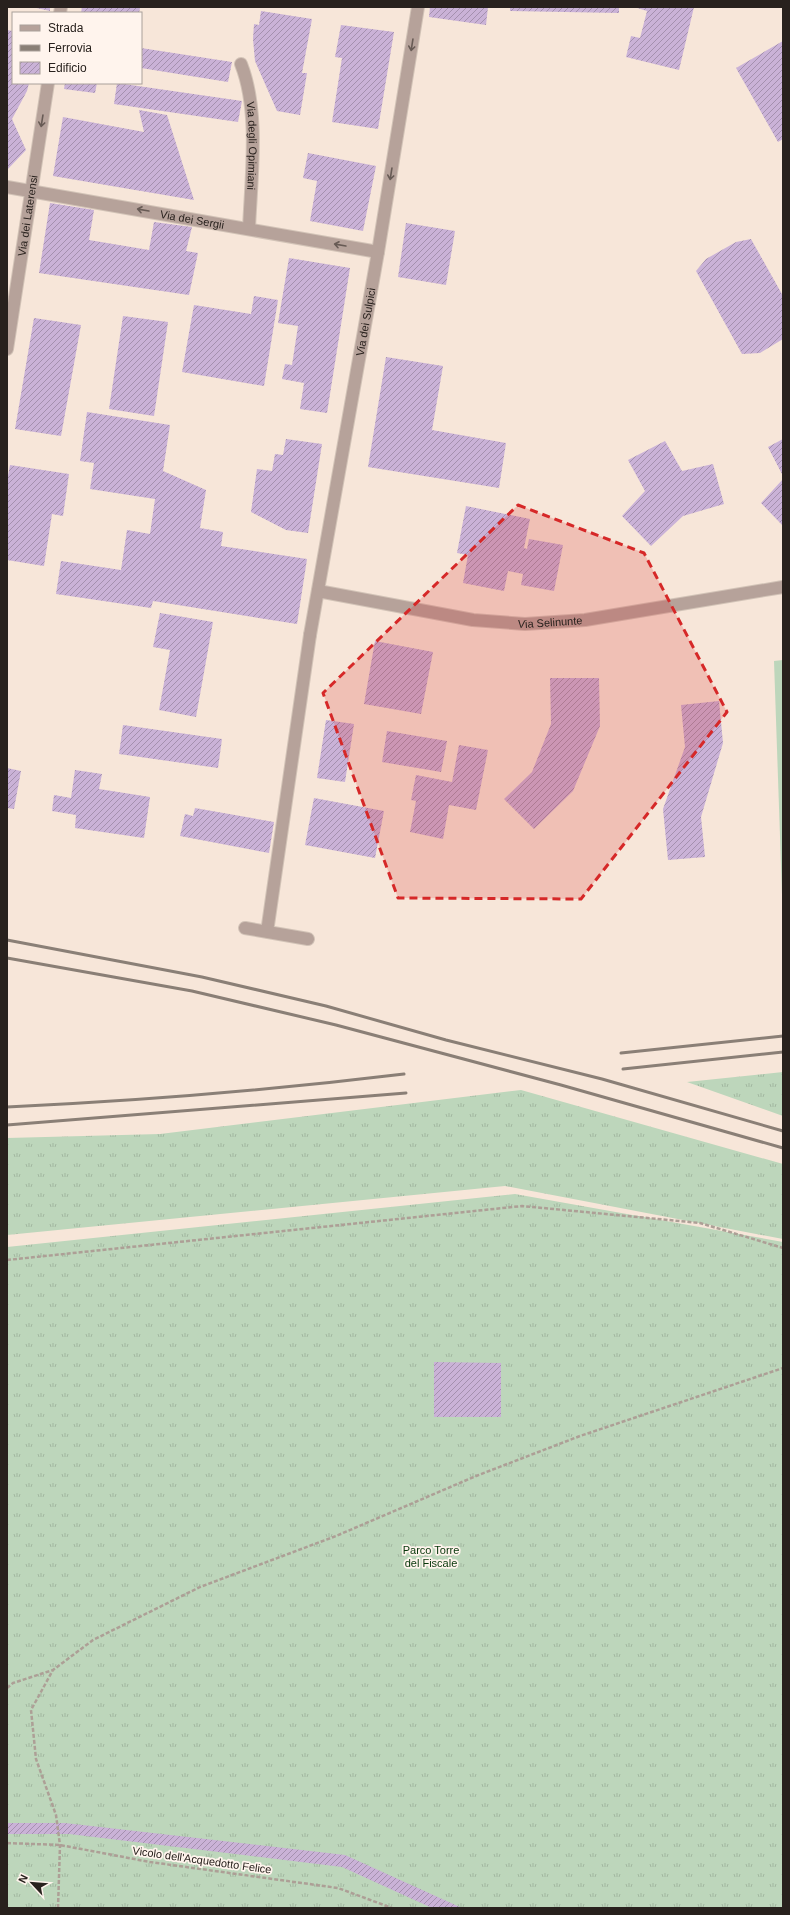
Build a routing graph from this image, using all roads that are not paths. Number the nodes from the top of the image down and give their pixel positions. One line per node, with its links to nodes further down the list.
1 (418, 7): 7 (street, Via dei Sulpici, one-way to 7)
2 (241, 64): 6 (street, Via degli Opimiani)
3 (48, 84): 5 (street, Via dei Laterensi, one-way to 5)
4 (7, 187): 5 (street, Via dei Sergii)
5 (31, 190): 6 (street, Via dei Sergii, one-way to 5); 8 (street, Via dei Laterensi)
6 (249, 229): 7 (street, Via dei Sergii, one-way to 6)
7 (378, 252): 10 (street, Via dei Sulpici)
8 (7, 348)
9 (783, 588): 10 (street, Via Selinunte)
10 (318, 591): 12 (street, Via dei Sulpici)
11 (245, 928): 12 (street)
12 (267, 932): 13 (street)
13 (308, 939)

